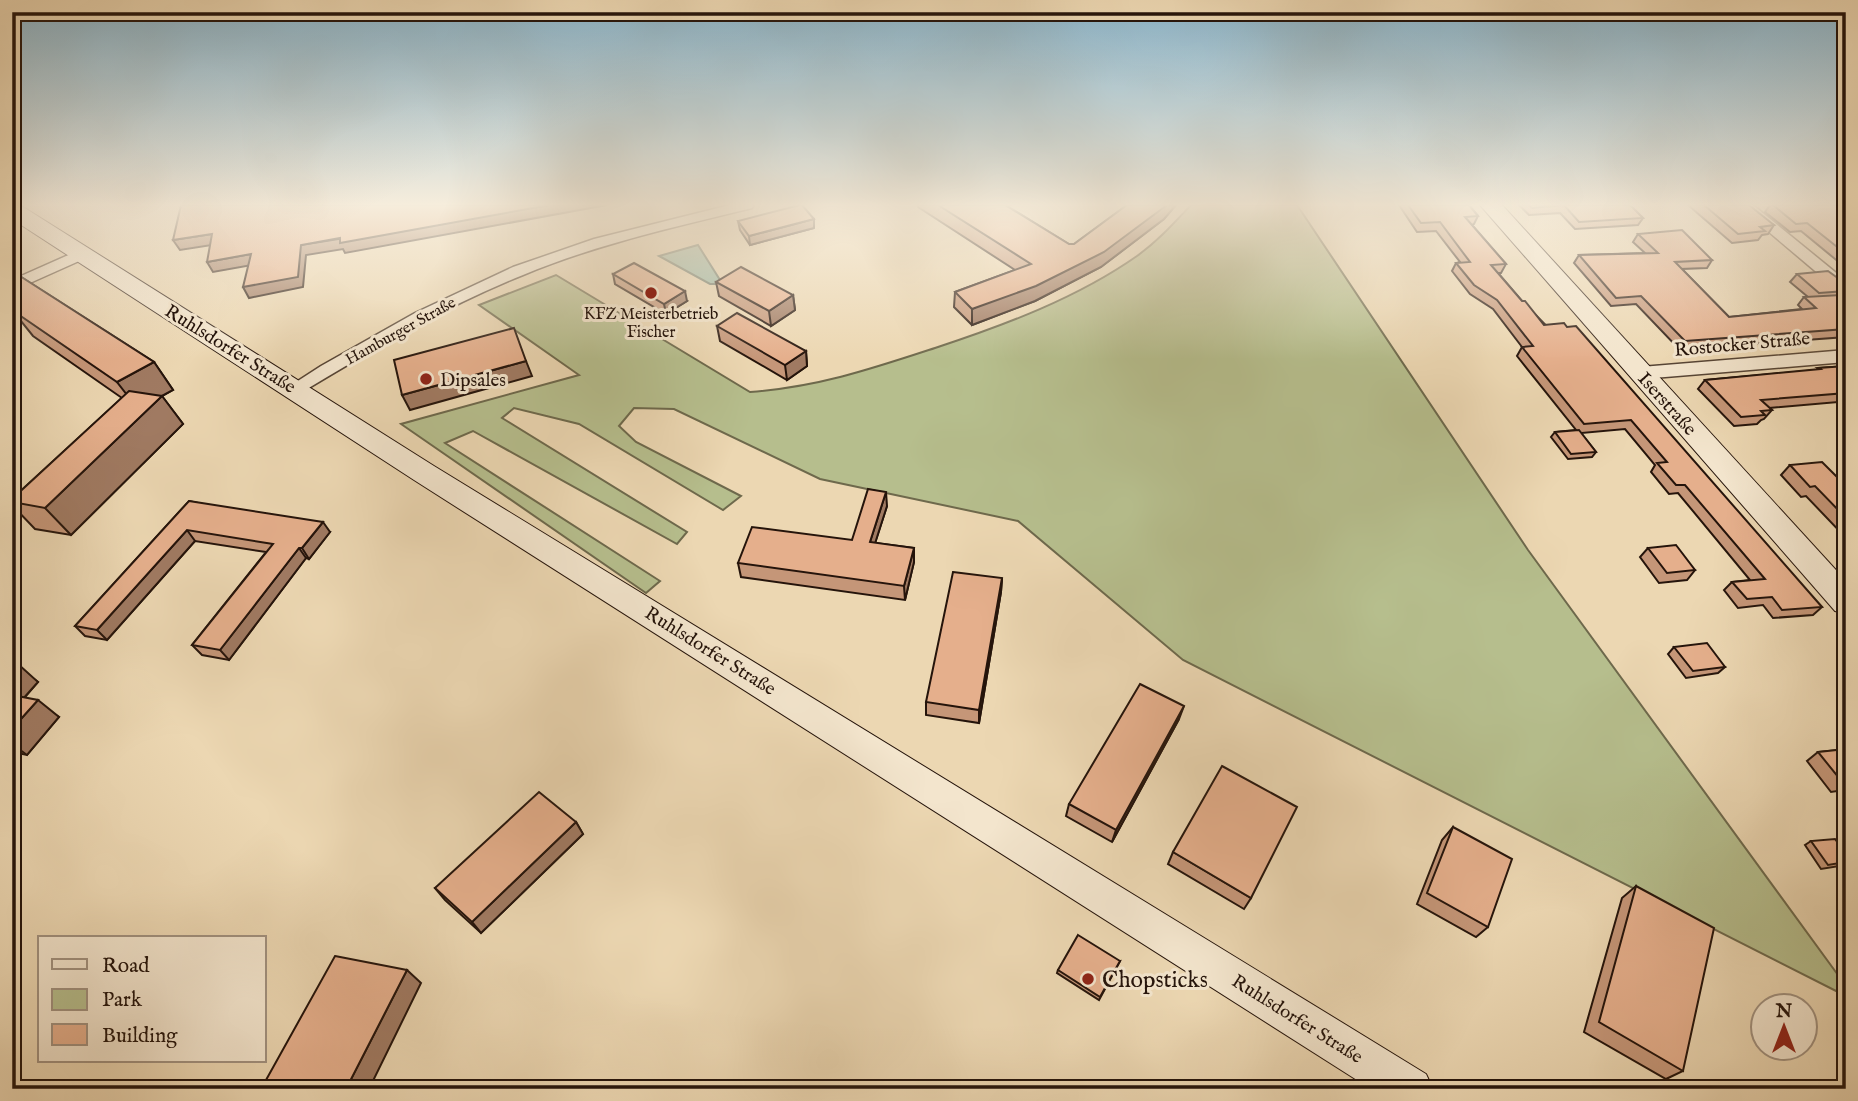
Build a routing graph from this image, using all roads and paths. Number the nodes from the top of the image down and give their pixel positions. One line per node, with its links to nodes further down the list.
1 (77, 256): 6 (street)
2 (86, 256): 10 (street, Ruhlsdorfer Straße)
3 (558, 256): 10 (street, Hamburger Straße)
4 (1536, 256): 9 (street, Iserstraße)
5 (1806, 256): 7 (street)
6 (12, 286)
7 (1846, 289)
8 (1846, 356): 9 (street, Rostocker Straße)
9 (1641, 373): 11 (street, Iserstraße)
10 (296, 388): 12 (street, Ruhlsdorfer Straße)
11 (1846, 602)
12 (1411, 1089)

